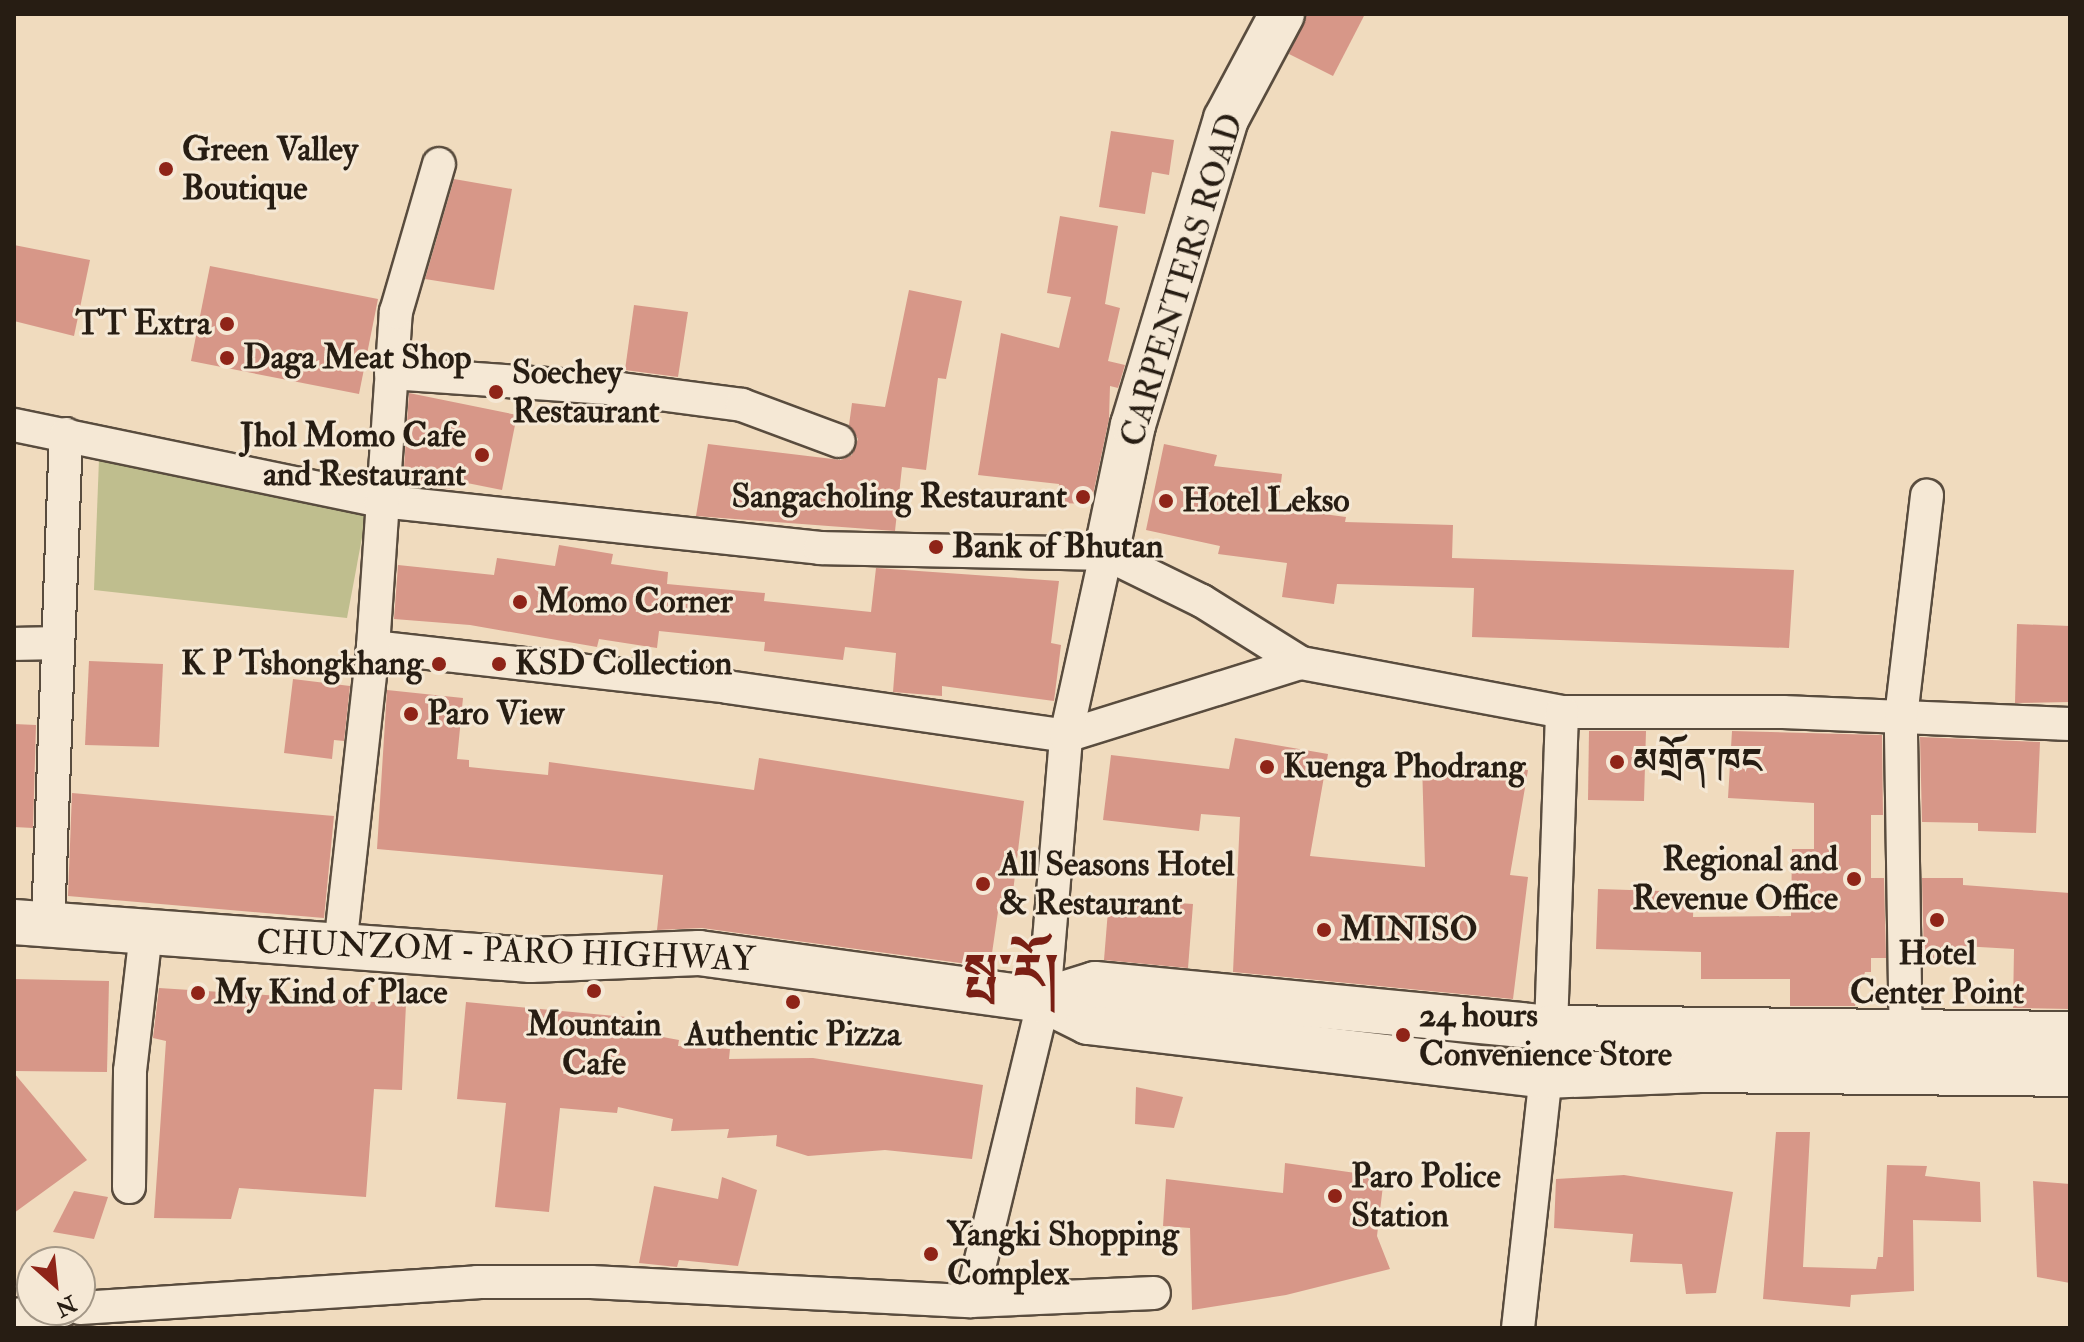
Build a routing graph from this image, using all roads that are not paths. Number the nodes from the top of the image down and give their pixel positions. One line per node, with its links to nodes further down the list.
1 (1282, 14): 9 (street, CARPENTERS ROAD)
2 (439, 164): 3 (street)
3 (391, 373): 6 (street); 8 (street)
4 (14, 425): 5 (street)
5 (66, 434): 8 (street); 10 (street)
6 (839, 441)
7 (1927, 496): 15 (street)
8 (381, 501): 9 (street); 12 (street)
9 (1106, 554): 13 (street); 17 (street)
10 (58, 643): 11 (street); 18 (street)
11 (14, 644)
12 (373, 647): 17 (street); 20 (street)
13 (1301, 663): 14 (street); 17 (street)
14 (1562, 712): 15 (street); 22 (street)
15 (1901, 717): 16 (street); 24 (street)
16 (2070, 724)
17 (1066, 736): 21 (street)
18 (31, 923): 19 (street, CHUNZOM - PARO HIGHWAY)
19 (146, 933): 20 (street, CHUNZOM - PARO HIGHWAY); 27 (street)
20 (340, 947): 21 (street, CHUNZOM - PARO HIGHWAY)
21 (1044, 1000): 22 (street, CHUNZOM - PARO HIGHWAY); 26 (street, CHUNZOM - PARO HIGHWAY); 29 (street)
22 (1551, 1028): 24 (street, CHUNZOM - PARO HIGHWAY); 26 (street)
23 (2070, 1034): 24 (street)
24 (1906, 1054): 25 (street); 26 (street, CHUNZOM - PARO HIGHWAY)
25 (2070, 1074)
26 (1545, 1076): 31 (street)
27 (129, 1187)
28 (1154, 1293): 29 (street)
29 (971, 1301): 30 (street)
30 (96, 1307)
31 (1518, 1328)

